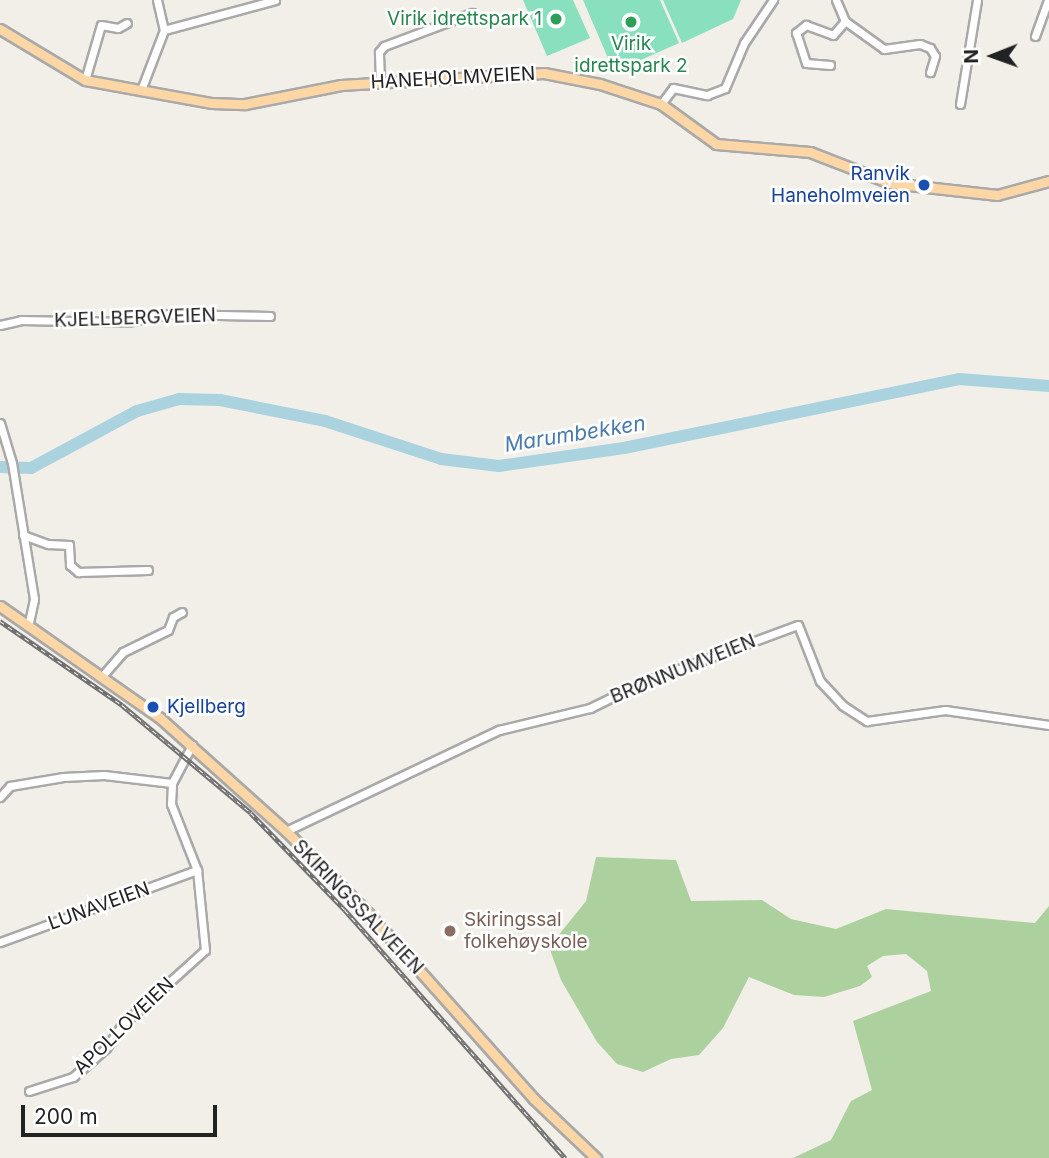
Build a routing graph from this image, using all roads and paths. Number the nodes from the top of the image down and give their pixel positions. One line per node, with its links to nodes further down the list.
1 (157, 0): 12 (street)
2 (275, 0): 7 (street)
3 (773, 0): 19 (street)
4 (836, 0): 9 (street)
5 (977, 0): 20 (street)
6 (1048, 0): 13 (street)
7 (266, 1): 12 (street)
8 (472, 13): 17 (street)
9 (845, 21): 14 (street); 15 (street)
10 (127, 23): 16 (street)
11 (0, 29): 16 (main road, HANEHOLMVEIEN)
12 (164, 30): 18 (street)
13 (1035, 36)
14 (830, 65)
15 (930, 72)
16 (85, 80): 18 (main road, HANEHOLMVEIEN)
17 (380, 82): 18 (main road, HANEHOLMVEIEN); 19 (main road, HANEHOLMVEIEN)
18 (141, 90)
19 (661, 104): 21 (main road, HANEHOLMVEIEN)
20 (960, 104)
21 (1049, 181)
22 (270, 316): 23 (street, KJELLBERGVEIEN)
23 (0, 325)
24 (0, 424): 25 (street)
25 (23, 534): 26 (street); 29 (street)
26 (148, 570)
27 (0, 606): 29 (main road, SKIRINGSSALVEIEN)
28 (182, 612): 30 (street)
29 (29, 623): 30 (main road, SKIRINGSSALVEIEN)
30 (103, 675): 32 (main road, SKIRINGSSALVEIEN)
31 (1049, 725): 35 (street, BRØNNUMVEIEN)
32 (192, 745): 33 (street); 35 (main road, SKIRINGSSALVEIEN)
33 (172, 783): 34 (street); 36 (street, APOLLOVEIEN)
34 (0, 797)
35 (286, 831): 39 (main road, SKIRINGSSALVEIEN)
36 (197, 870): 37 (street, LUNAVEIEN); 38 (street, APOLLOVEIEN)
37 (0, 942)
38 (29, 1091)
39 (596, 1158)

